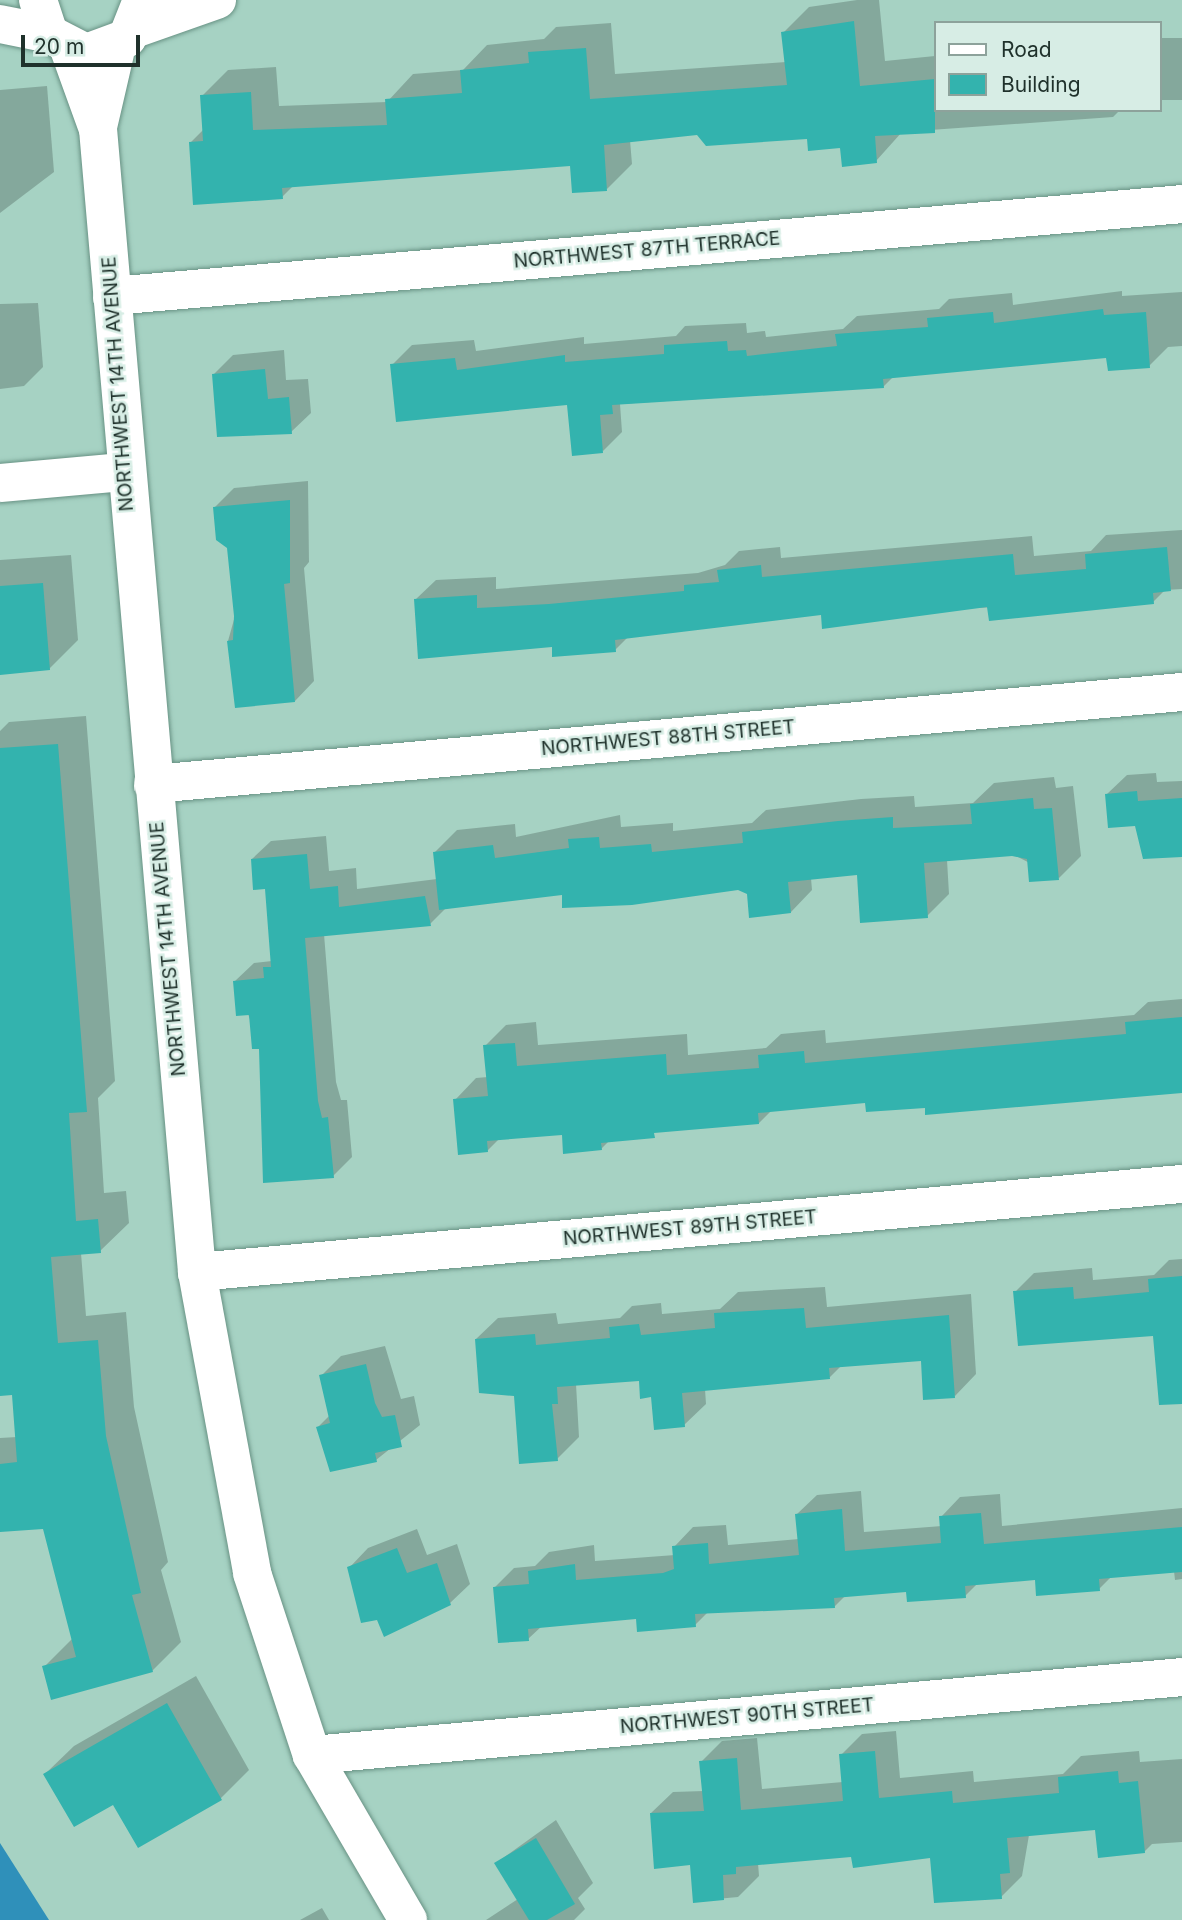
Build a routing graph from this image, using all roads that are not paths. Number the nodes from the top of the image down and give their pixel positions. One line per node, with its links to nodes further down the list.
1 (217, 0): 3 (street)
2 (0, 24): 4 (street)
3 (131, 25): 4 (street); 5 (street, NORTHWEST 14TH AVENUE)
4 (52, 28): 5 (street, NORTHWEST 14TH AVENUE)
5 (98, 130): 7 (street, NORTHWEST 14TH AVENUE)
6 (1182, 204): 7 (street, NORTHWEST 87TH TERRACE)
7 (112, 296): 8 (street, NORTHWEST 14TH AVENUE)
8 (124, 472): 9 (street); 11 (street, NORTHWEST 14TH AVENUE)
9 (0, 483)
10 (1182, 692): 11 (street, NORTHWEST 88TH STREET)
11 (153, 784): 13 (street, NORTHWEST 14TH AVENUE)
12 (1182, 1184): 13 (street, NORTHWEST 89TH STREET)
13 (197, 1272): 15 (street, NORTHWEST 14TH AVENUE)
14 (1182, 1677): 15 (street, NORTHWEST 90TH STREET)
15 (312, 1755): 16 (street, NORTHWEST 14TH AVENUE)
16 (408, 1920)

